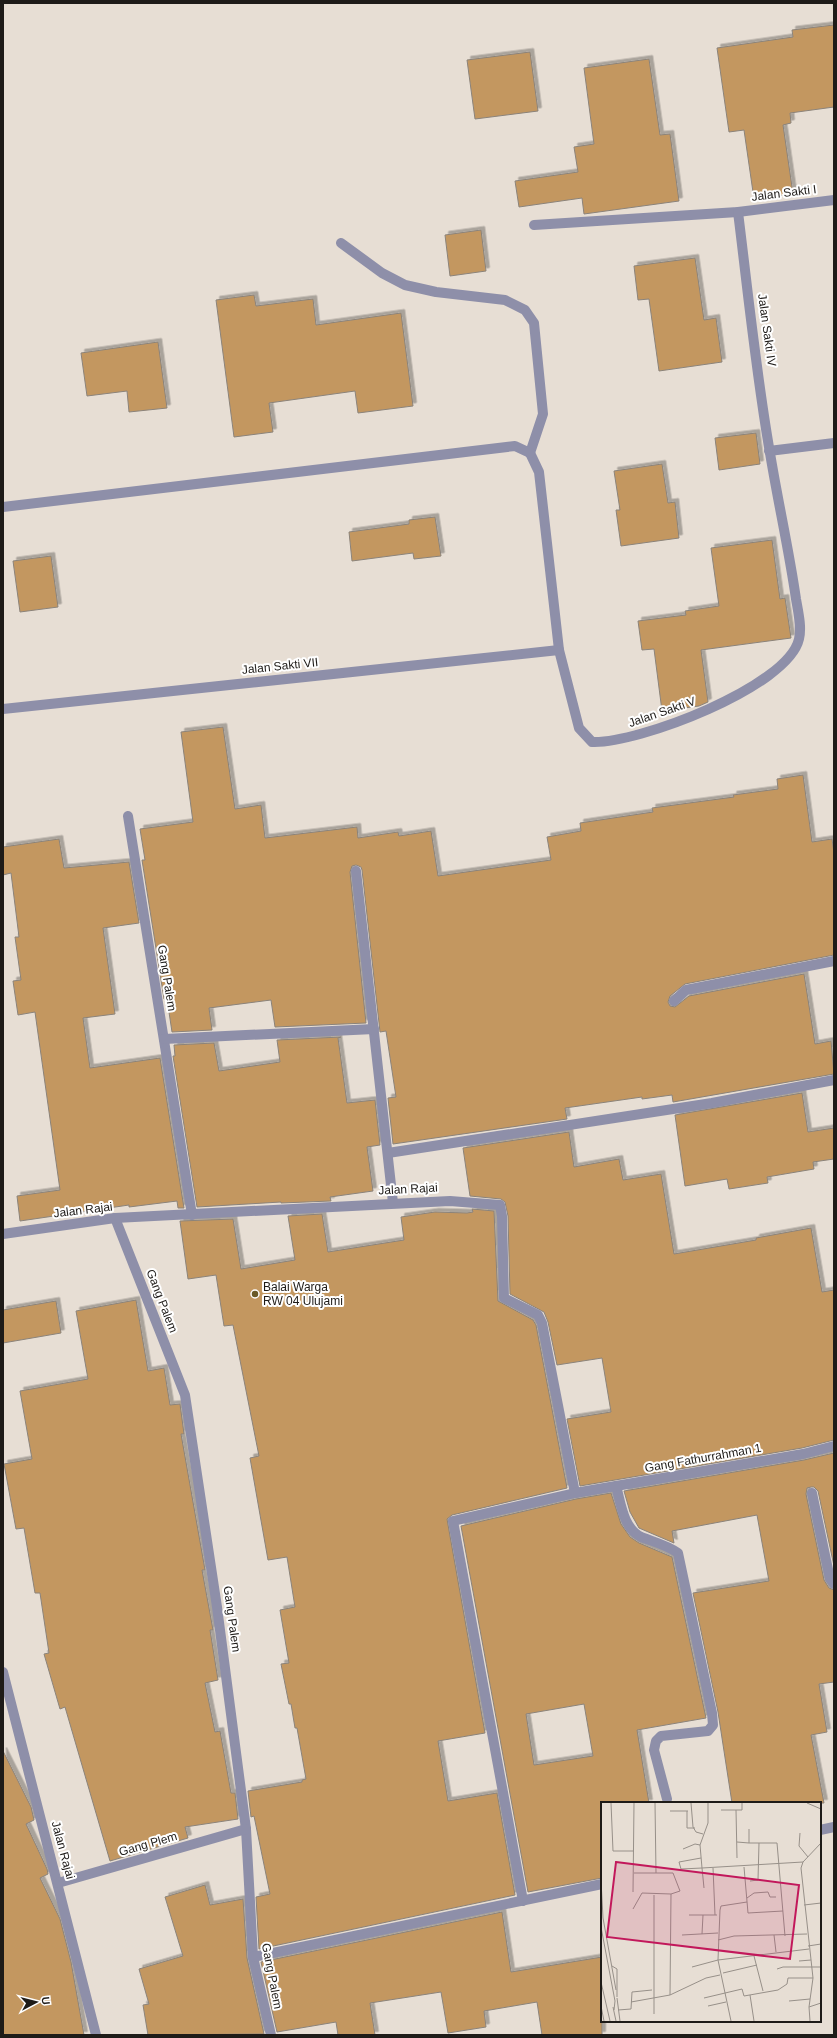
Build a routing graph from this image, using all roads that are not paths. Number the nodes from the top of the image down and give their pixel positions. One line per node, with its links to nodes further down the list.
1 (834, 200): 2 (street, Jalan Sakti I)
2 (738, 212): 3 (street, Jalan Sakti I); 6 (street, Jalan Sakti IV)
3 (534, 225)
4 (341, 243): 7 (street)
5 (834, 443): 6 (street)
6 (770, 451): 9 (street, Jalan Sakti V)
7 (530, 453): 8 (street); 9 (street, Jalan Sakti V)
8 (3, 507)
9 (559, 650): 10 (street, Jalan Sakti VII)
10 (3, 709)
11 (128, 816): 16 (street, Gang Palem)
12 (356, 871): 15 (street)
13 (834, 961): 14 (street)
14 (674, 1001)
15 (374, 1029): 16 (street); 18 (street)
16 (164, 1039): 20 (street, Gang Palem)
17 (834, 1080): 18 (street)
18 (388, 1153): 19 (street)
19 (393, 1203): 20 (street, Jalan Rajai); 25 (street, Jalan Rajai)
20 (192, 1216): 21 (street, Jalan Rajai)
21 (115, 1218): 22 (street, Jalan Rajai); 31 (street, Gang Palem)
22 (3, 1234)
23 (834, 1446): 24 (street, Gang Fathurrahman 1)
24 (616, 1486): 25 (street, Gang Fathurrahman 1); 29 (street)
25 (575, 1493): 35 (street, Gang Fathurrahman 1)
26 (812, 1493): 27 (street)
27 (834, 1584)
28 (3, 1672): 33 (street, Jalan Rajai)
29 (667, 1799)
30 (834, 1827): 32 (street)
31 (246, 1829): 33 (street, Gang Plem); 36 (street, Gang Palem)
32 (821, 1830)
33 (58, 1883): 37 (street, Jalan Rajai)
34 (601, 1884): 35 (street)
35 (523, 1901): 36 (street)
36 (253, 1957): 38 (street, Gang Palem)
37 (96, 2035)
38 (271, 2035)

